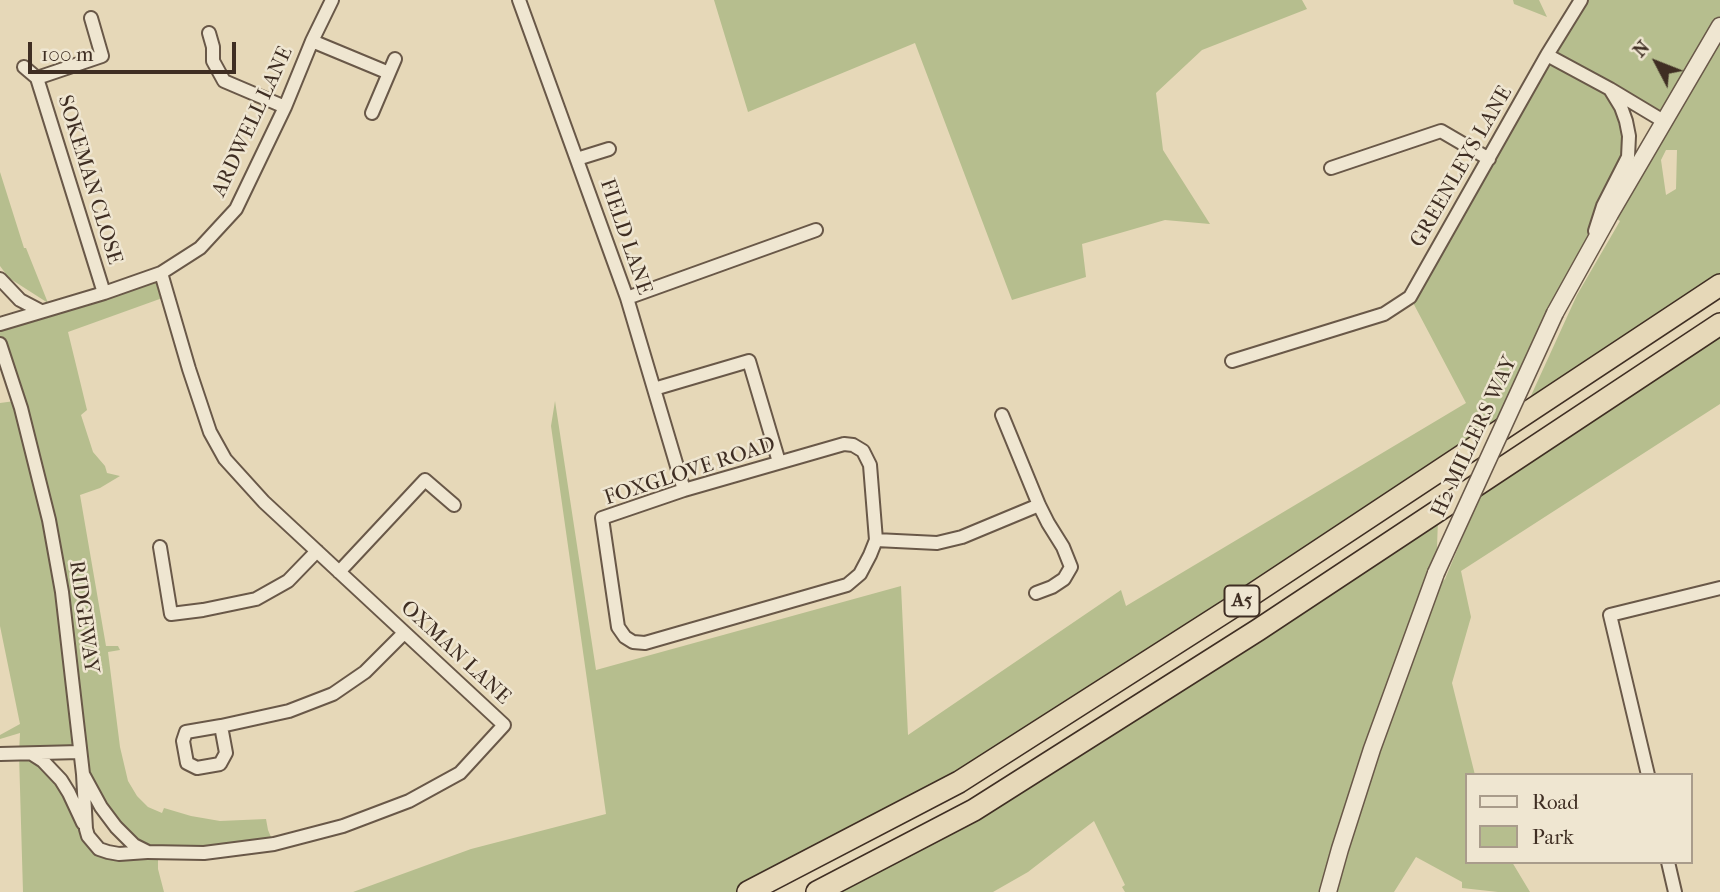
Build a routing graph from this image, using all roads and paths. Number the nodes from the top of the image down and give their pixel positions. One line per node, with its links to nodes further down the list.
1 (332, 0): 7 (street, ARDWELL LANE)
2 (519, 0): 18 (street, FIELD LANE)
3 (1581, 0): 8 (street, GREENLEYS LANE)
4 (91, 18): 12 (street, SOKEMAN CLOSE)
5 (1720, 26): 16 (street, H2 MILLERS WAY)
6 (209, 33): 14 (street)
7 (312, 41): 11 (street); 14 (street, ARDWELL LANE)
8 (1547, 55): 13 (street); 19 (street, GREENLEYS LANE)
9 (395, 60): 11 (street)
10 (24, 67): 12 (street, SOKEMAN CLOSE)
11 (389, 73): 15 (street)
12 (37, 78): 26 (street, SOKEMAN CLOSE)
13 (1610, 89): 16 (street); 22 (street)
14 (285, 107): 23 (street, ARDWELL LANE)
15 (372, 113)
16 (1665, 122): 22 (street, H2 MILLERS WAY)
17 (609, 149): 18 (street)
18 (577, 159): 27 (street, FIELD LANE)
19 (1489, 159): 20 (street); 32 (street, GREENLEYS LANE)
20 (1331, 168)
21 (816, 230): 27 (street)
22 (1589, 251): 57 (street, H2 MILLERS WAY, bridge)
23 (161, 273): 26 (street, ARDWELL LANE); 41 (street, OXMAN LANE)
24 (0, 279): 28 (street)
25 (1720, 285): 55 (highway, A5)
26 (104, 293): 28 (street, ARDWELL LANE)
27 (627, 298): 33 (street, FIELD LANE)
28 (41, 311): 29 (street, ARDWELL LANE)
29 (0, 324)
30 (1720, 324): 56 (highway, A5)
31 (0, 344): 47 (street, RIDGEWAY)
32 (1232, 361)
33 (654, 389): 35 (street); 36 (street, FIELD LANE)
34 (1002, 415): 38 (street)
35 (779, 462): 36 (street, FOXGLOVE ROAD); 39 (street, FOXGLOVE ROAD)
36 (684, 490): 39 (street, FOXGLOVE ROAD)
37 (454, 505): 42 (street)
38 (1039, 505): 39 (street); 44 (street)
39 (876, 540)
40 (160, 547): 41 (street)
41 (317, 551): 42 (street, OXMAN LANE)
42 (340, 572): 45 (street, OXMAN LANE)
43 (1720, 588): 50 (street)
44 (1036, 593)
45 (404, 633): 46 (street); 53 (street, OXMAN LANE)
46 (222, 726)
47 (80, 752): 49 (street); 51 (street, RIDGEWAY)
48 (0, 754): 49 (street)
49 (32, 754): 52 (street)
50 (1648, 773)
51 (83, 774): 52 (street, RIDGEWAY); 53 (street)
52 (86, 829): 53 (street)
53 (148, 852)
54 (1668, 864): 58 (street)
55 (748, 892)
56 (817, 892)
57 (1328, 892)
58 (1675, 892)

